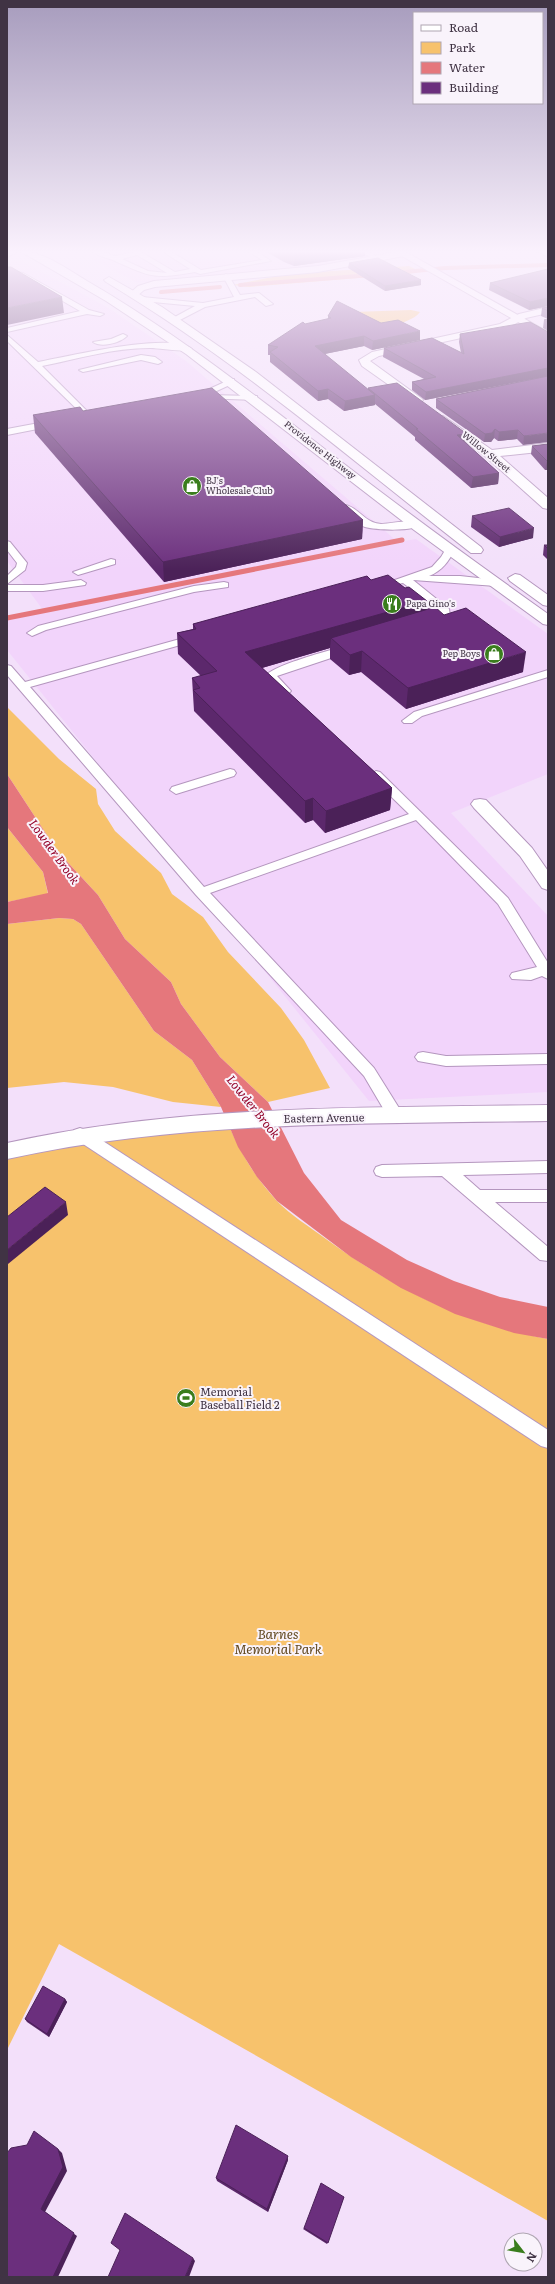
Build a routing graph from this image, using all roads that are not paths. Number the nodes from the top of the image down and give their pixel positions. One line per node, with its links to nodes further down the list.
1 (28, 358): 7 (lane)
2 (77, 358): 7 (lane)
3 (200, 358): 9 (main road, Providence Highway)
4 (228, 358): 23 (main road, Providence Highway)
5 (369, 358): 17 (main road, Willow Street)
6 (158, 362): 8 (lane)
7 (36, 365): 15 (lane)
8 (83, 370)
9 (231, 381): 10 (lane); 12 (main road, Providence Highway)
10 (197, 397): 11 (lane); 13 (lane)
11 (215, 397): 12 (lane); 14 (lane)
12 (254, 398): 20 (main road, Providence Highway)
13 (187, 400)
14 (230, 408)
15 (7, 432)
16 (548, 447): 17 (main road)
17 (490, 454): 19 (main road, Willow Street)
18 (340, 502): 20 (lane)
19 (548, 505)
20 (416, 524): 22 (main road, Providence Highway)
21 (7, 544): 28 (lane)
22 (450, 549): 27 (lane); 30 (main road, Providence Highway)
23 (486, 557)
24 (111, 562): 26 (lane)
25 (503, 569): 34 (main road)
26 (78, 572)
27 (405, 580): 30 (lane); 31 (lane); 36 (lane)
28 (7, 581)
29 (81, 583): 33 (lane)
30 (496, 583): 35 (main road, Providence Highway)
31 (384, 584)
32 (224, 585): 37 (lane)
33 (7, 588)
34 (548, 602)
35 (548, 621)
36 (418, 629)
37 (32, 633)
38 (211, 633): 42 (lane)
39 (359, 646): 43 (lane)
40 (7, 668): 42 (lane)
41 (548, 673): 44 (lane)
42 (22, 686): 51 (lane)
43 (297, 702)
44 (408, 721)
45 (366, 767): 49 (lane)
46 (230, 773): 47 (lane)
47 (176, 790)
48 (480, 804): 50 (main road)
49 (418, 815): 51 (lane); 52 (lane)
50 (548, 884)
51 (201, 892): 57 (lane)
52 (546, 972): 53 (lane)
53 (517, 976)
54 (423, 1058): 55 (lane)
55 (548, 1059)
56 (547, 1115): 57 (main road, Eastern Avenue)
57 (396, 1116): 58 (main road, Eastern Avenue)
58 (80, 1134): 59 (main road, Eastern Avenue); 66 (lane)
59 (7, 1151)
60 (548, 1167): 61 (lane)
61 (445, 1169): 62 (lane); 64 (lane)
62 (382, 1170)
63 (546, 1193): 64 (lane)
64 (476, 1196): 65 (lane)
65 (546, 1255)
66 (548, 1440)

